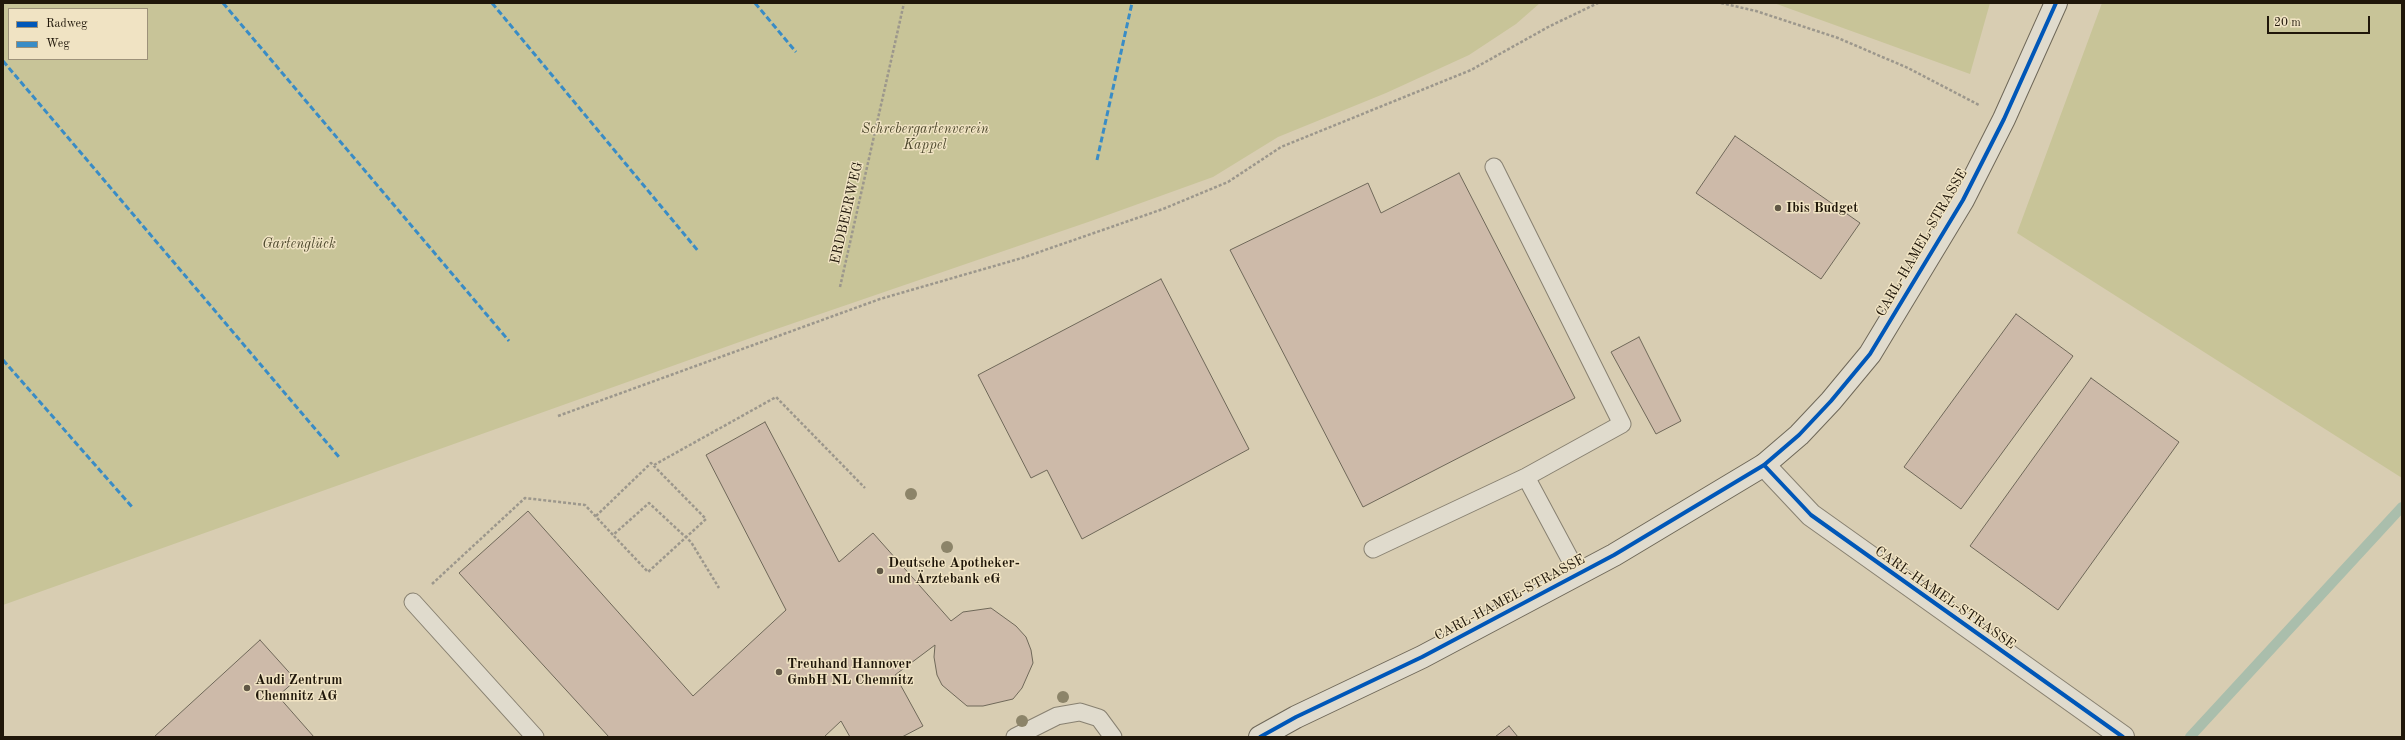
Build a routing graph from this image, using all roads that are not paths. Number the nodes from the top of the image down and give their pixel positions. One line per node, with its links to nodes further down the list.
1 (2056, 3): 3 (main road, CARL-HAMEL-STRASSE)
2 (1494, 167): 4 (lane)
3 (1764, 465): 6 (main road, CARL-HAMEL-STRASSE); 12 (main road, CARL-HAMEL-STRASSE)
4 (1526, 477): 5 (lane); 6 (lane)
5 (1373, 549)
6 (1578, 574): 11 (main road, CARL-HAMEL-STRASSE)
7 (413, 602): 8 (lane)
8 (535, 737)
9 (1015, 737): 10 (lane)
10 (1113, 737)
11 (1260, 737)
12 (2123, 737)

